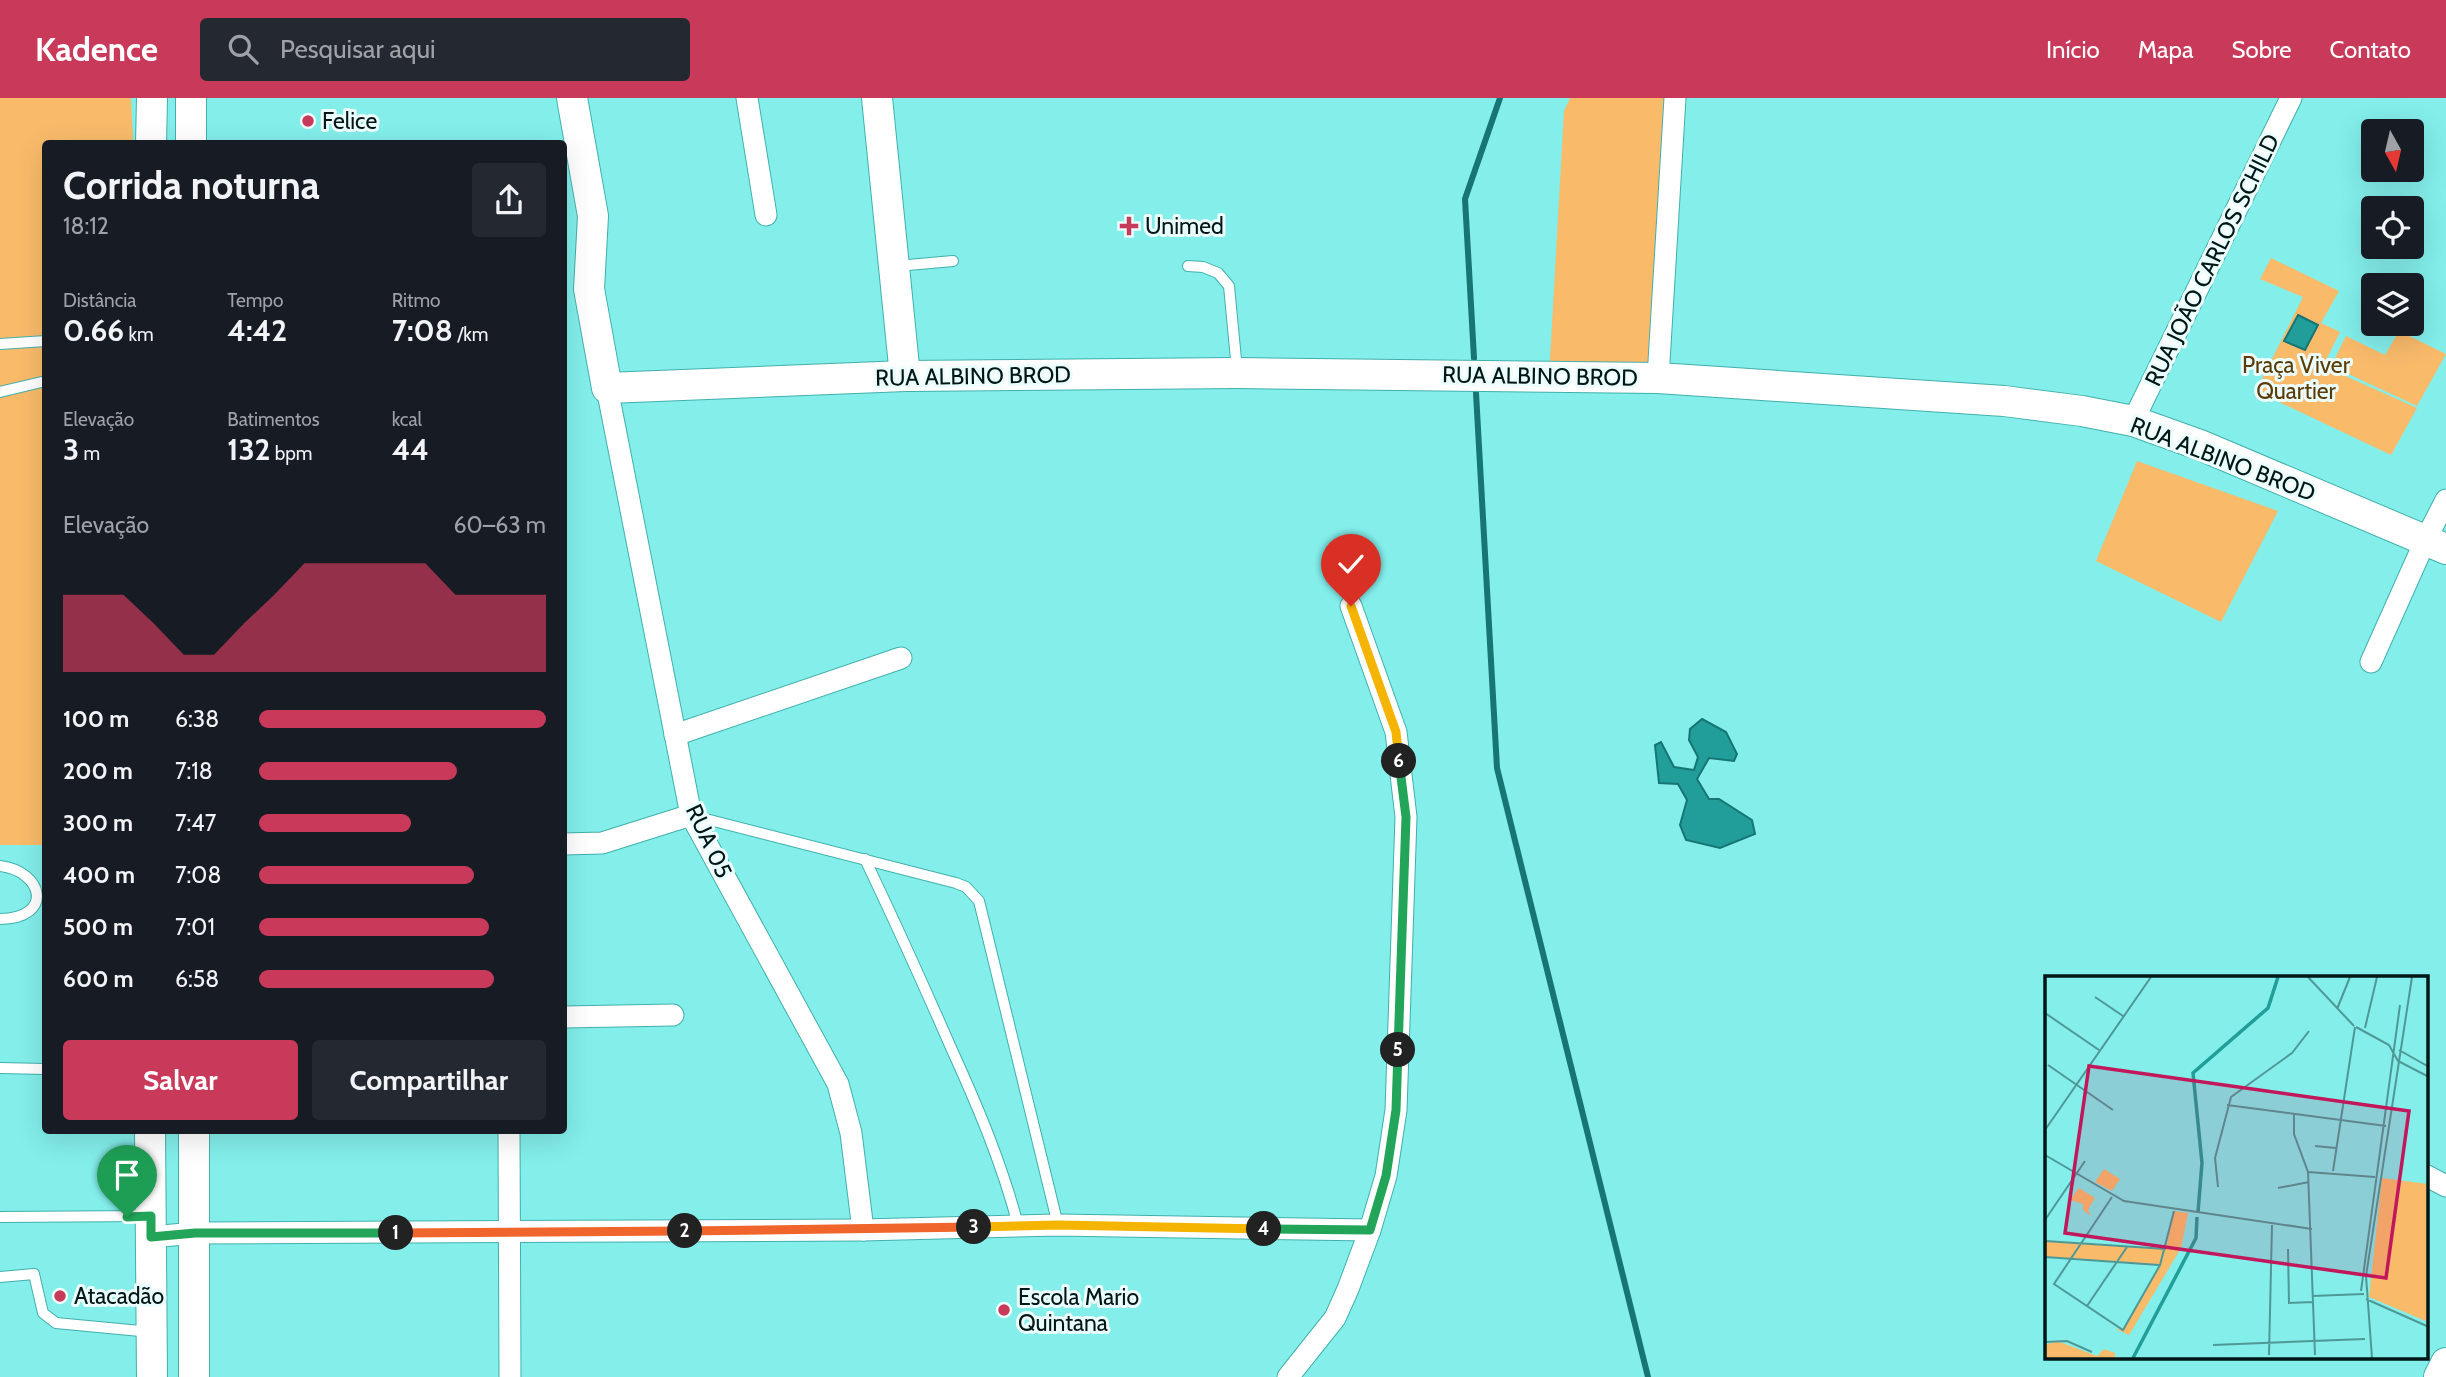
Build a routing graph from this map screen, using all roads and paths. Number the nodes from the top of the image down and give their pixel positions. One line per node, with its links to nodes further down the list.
1 (152, 98): 8 (street)
2 (191, 98): 9 (street)
3 (572, 98): 20 (street)
4 (747, 98): 10 (street)
5 (877, 98): 13 (street)
6 (1675, 98): 18 (street)
7 (2291, 98): 22 (street, RUA JOÃO CARLOS SCHILD)
8 (151, 140)
9 (191, 140)
10 (766, 215)
11 (953, 261): 13 (lane)
12 (1188, 266): 16 (lane)
13 (894, 267): 17 (street)
14 (42, 341): 15 (lane)
15 (0, 344)
16 (1237, 373): 17 (street, RUA ALBINO BROD); 18 (street, RUA ALBINO BROD)
17 (905, 376): 20 (street, RUA ALBINO BROD)
18 (1658, 378): 22 (street, RUA ALBINO BROD)
19 (42, 382): 21 (lane)
20 (607, 388): 28 (street, RUA 05)
21 (0, 392)
22 (2133, 421): 24 (street, RUA ALBINO BROD)
23 (2446, 500): 24 (street)
24 (2436, 544): 27 (street)
25 (1351, 606): 49 (street)
26 (901, 657): 28 (street)
27 (2371, 662)
28 (675, 735): 29 (street, RUA 05)
29 (691, 815): 30 (street); 31 (lane); 48 (street, RUA 05)
30 (567, 844)
31 (865, 859): 45 (lane); 46 (lane)
32 (0, 866): 33 (lane)
33 (42, 895): 34 (lane)
34 (0, 919)
35 (673, 1015): 36 (street)
36 (567, 1017)
37 (0, 1068): 38 (lane)
38 (42, 1069)
39 (150, 1134): 47 (street)
40 (194, 1134): 50 (street)
41 (509, 1134): 51 (street)
42 (2428, 1177): 43 (street)
43 (2446, 1186)
44 (0, 1217): 47 (lane)
45 (1018, 1225): 46 (street); 48 (street)
46 (1058, 1225): 49 (street)
47 (151, 1226): 50 (street); 53 (street)
48 (863, 1230): 51 (street)
49 (1370, 1230): 58 (street)
50 (195, 1233): 51 (street); 56 (street)
51 (510, 1233): 57 (street)
52 (0, 1277): 53 (lane)
53 (153, 1332): 55 (street)
54 (2446, 1363): 59 (street)
55 (152, 1377)
56 (194, 1377)
57 (510, 1377)
58 (1288, 1377)
59 (2439, 1377)

